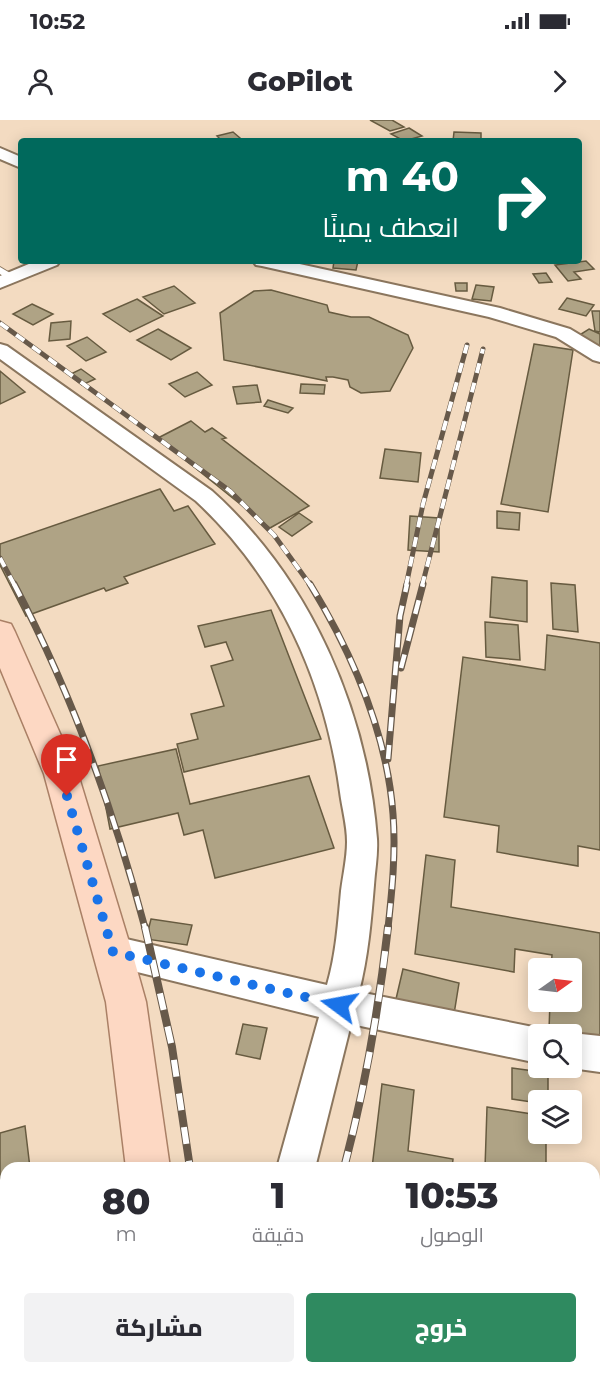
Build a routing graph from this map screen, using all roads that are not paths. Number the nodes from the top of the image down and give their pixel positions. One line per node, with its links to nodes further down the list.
1 (0, 153): 2 (street)
2 (18, 162)
3 (42, 264): 5 (street)
4 (276, 264): 7 (street)
5 (4, 277)
6 (0, 350): 10 (street)
7 (600, 356)
8 (0, 632): 9 (main road)
9 (113, 952): 10 (street); 14 (main road)
10 (339, 1005): 11 (street); 15 (street)
11 (528, 1044)
12 (582, 1052): 13 (street)
13 (600, 1054)
14 (147, 1162)
15 (298, 1162)

